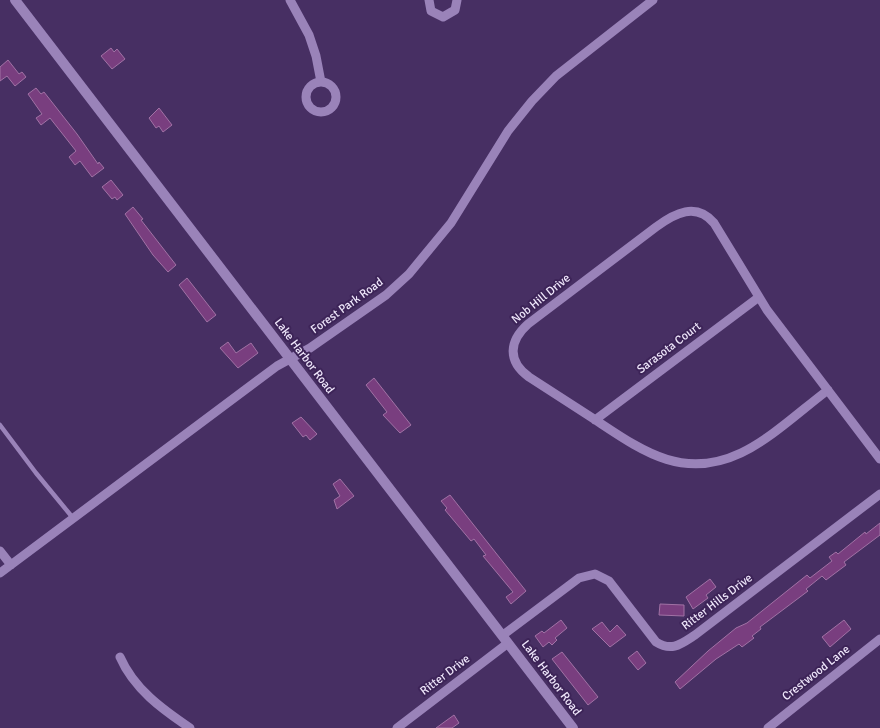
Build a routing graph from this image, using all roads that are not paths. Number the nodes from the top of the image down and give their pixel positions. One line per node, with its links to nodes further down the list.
1 (15, 0): 8 (street, Lake Harbor Road)
2 (290, 0): 6 (street)
3 (429, 0): 4 (street)
4 (457, 0)
5 (649, 1): 8 (street, Forest Park Road)
6 (321, 82)
7 (759, 297): 9 (street, Nob Hill Drive); 10 (street, Sarasota Court); 10 (street, Nob Hill Drive)
8 (290, 357): 14 (street, Forest Park Road); 18 (street, Lake Harbor Road)
9 (828, 390): 10 (street, Nob Hill Drive); 12 (street, Nob Hill Drive)
10 (595, 420)
11 (0, 425): 14 (lane)
12 (880, 459)
13 (880, 494): 18 (street, Ritter Hills Drive)
14 (73, 518): 16 (street, Forest Park Road)
15 (0, 551): 16 (street)
16 (12, 565): 17 (street, Forest Park Road)
17 (0, 573)
18 (506, 639): 22 (street, Ritter Drive); 23 (street, Lake Harbor Road)
19 (880, 639): 24 (street, Crestwood Lane)
20 (120, 658): 21 (street)
21 (190, 728)
22 (398, 728)
23 (573, 728)
24 (768, 728)

